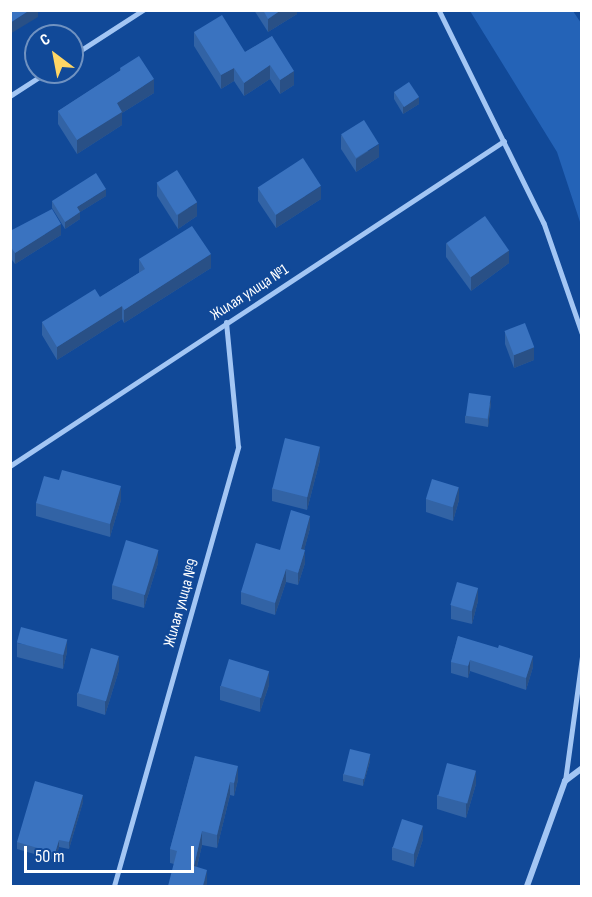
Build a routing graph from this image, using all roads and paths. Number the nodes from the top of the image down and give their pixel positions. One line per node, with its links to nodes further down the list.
1 (143, 10): 3 (lane)
2 (439, 10): 6 (lane)
3 (84, 48)
4 (28, 84): 5 (lane)
5 (10, 96)
6 (504, 141): 7 (lane, Жилая улица №1); 8 (lane)
7 (226, 322): 9 (lane, Жилая улица №1); 13 (lane, Жилая улица №9)
8 (582, 333)
9 (10, 466)
10 (582, 657): 12 (lane)
11 (582, 768): 12 (street)
12 (565, 781): 14 (street)
13 (114, 886)
14 (528, 886)

